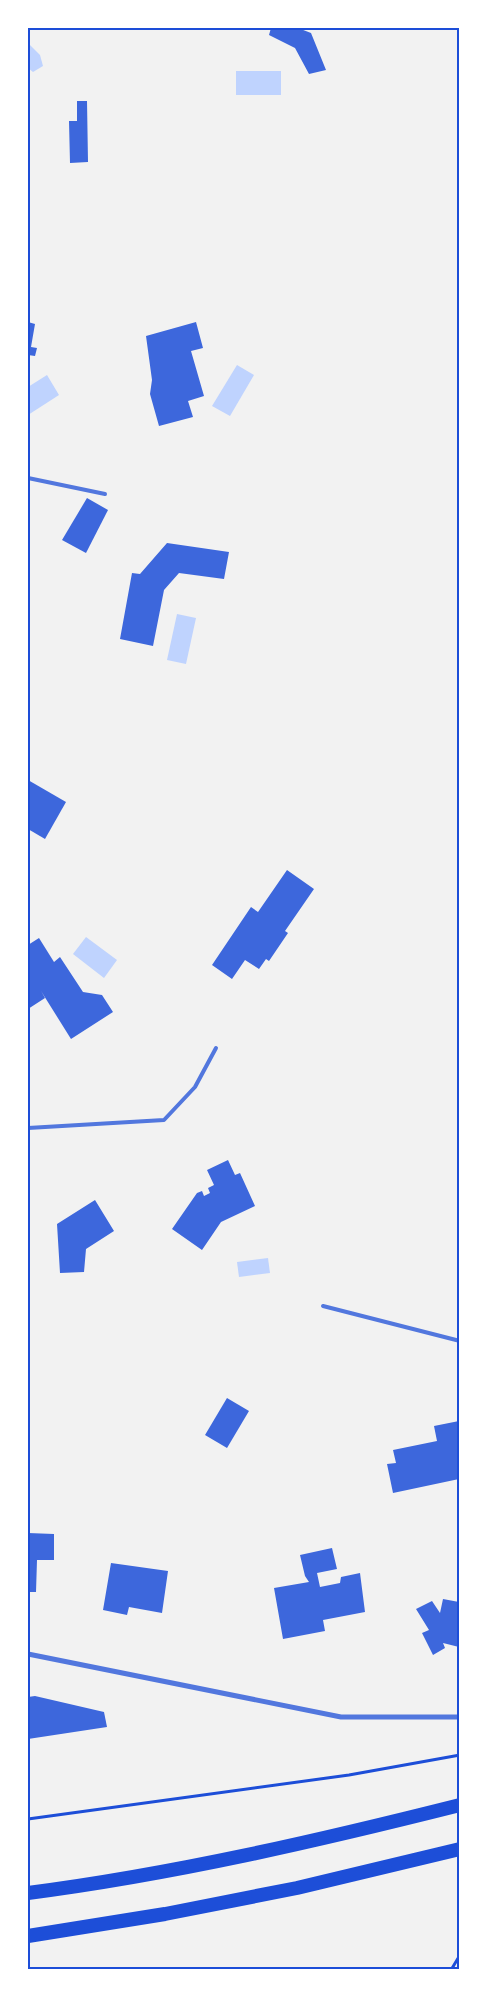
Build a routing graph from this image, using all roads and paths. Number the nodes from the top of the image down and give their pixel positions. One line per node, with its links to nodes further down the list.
1 (28, 478): 2 (lane)
2 (105, 494)
3 (216, 1048): 4 (lane)
4 (28, 1128)
5 (323, 1306): 6 (lane)
6 (460, 1341)
7 (28, 1654): 8 (street)
8 (460, 1717)
9 (460, 1755): 11 (path)
10 (460, 1805): 13 (highway)
11 (28, 1819)
12 (460, 1849): 14 (highway)
13 (28, 1893)
14 (28, 1936)
15 (460, 1956): 16 (path)
16 (451, 1970)

